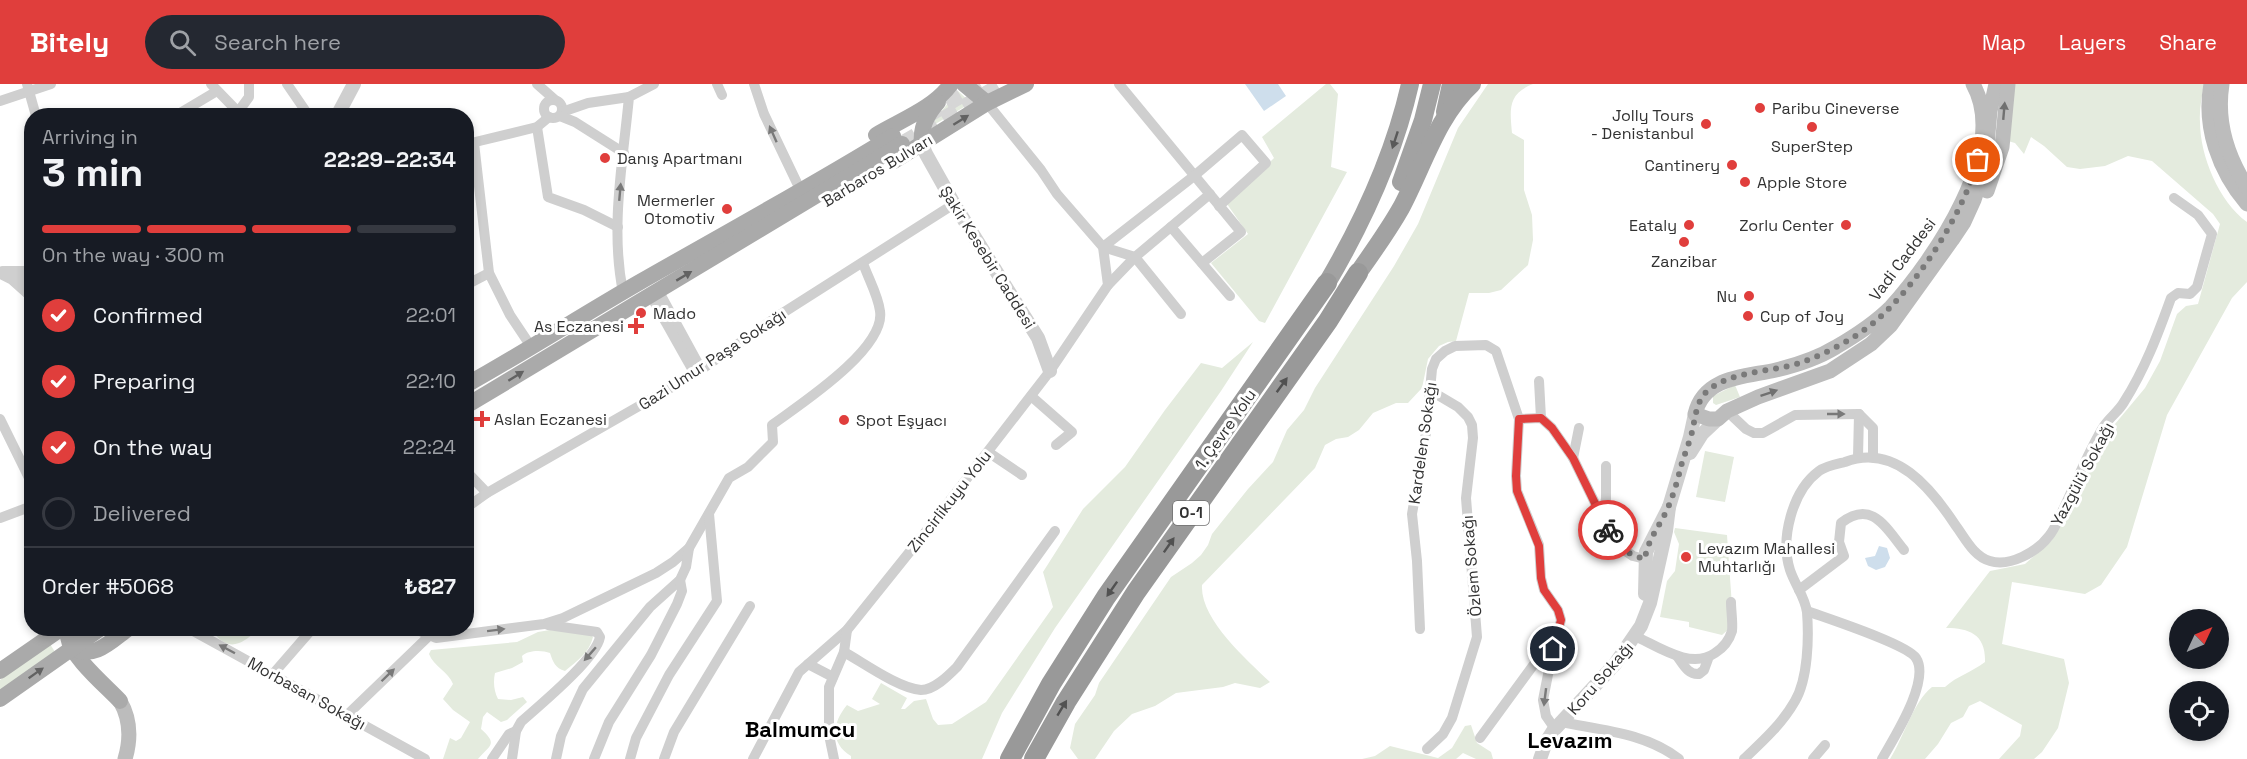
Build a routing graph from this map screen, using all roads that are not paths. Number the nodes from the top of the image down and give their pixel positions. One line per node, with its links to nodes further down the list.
1 (51, 84): 23 (street)
2 (249, 84): 31 (street)
3 (287, 84): 32 (street)
4 (354, 84): 33 (street)
5 (536, 84): 34 (street)
6 (654, 84): 25 (street)
7 (717, 84): 24 (street)
8 (754, 84): 42 (street, one-way to 8)
9 (964, 84): 27 (main road)
10 (1119, 84): 41 (street)
11 (1410, 84): 63 (highway, 1. Çevre Yolu / O-1, one-way to 63)
12 (1432, 84): 61 (highway, 1. Çevre Yolu / O-1)
13 (1451, 84): 35 (highway)
14 (1472, 84): 35 (highway)
15 (1973, 84): 77 (main road, Vadi Caddesi)
16 (1996, 84): 50 (main road)
17 (2008, 84): 50 (main road, one-way to 17)
18 (2211, 84): 47 (main road)
19 (2222, 84): 43 (main road)
20 (1019, 86): 27 (main road, Barbaros Bulvarı)
21 (214, 87): 29 (street); 30 (street)
22 (944, 87): 38 (main road); 42 (main road, Barbaros Bulvarı)
23 (28, 88): 26 (street); 28 (street)
24 (722, 95)
25 (629, 97): 34 (street); 39 (street)
26 (0, 101)
27 (987, 103): 38 (main road, Barbaros Bulvarı, one-way to 27); 53 (street)
28 (34, 108)
29 (186, 108)
30 (234, 108)
31 (243, 108)
32 (304, 108)
33 (341, 108)
34 (555, 108): 36 (street); 39 (street)
35 (1442, 126): 61 (highway)
36 (537, 127): 37 (street); 52 (street)
37 (474, 143)
38 (922, 144): 46 (street, Şakir Kesebir Caddesi); 54 (main road, Barbaros Bulvarı)
39 (624, 153): 52 (street, one-way to 39)
40 (474, 171): 60 (street)
41 (1194, 176): 44 (street); 48 (street); 53 (street)
42 (797, 183): 49 (main road, Barbaros Bulvarı)
43 (2247, 188)
44 (1210, 194): 48 (street); 51 (street, Zincirlikuyu Yolu)
45 (2174, 198): 89 (street, Yazgülü Sokağı)
46 (954, 204): 56 (street, Gazi Umur Paşa Sokağı); 72 (street, Şakir Kesebir Caddesi)
47 (2247, 204)
48 (1219, 206): 57 (street)
49 (746, 221): 54 (main road, Barbaros Bulvarı); 66 (main road, Barbaros Bulvarı)
50 (1964, 222): 82 (main road, Vadi Caddesi, one-way to 50)
51 (1171, 226): 55 (street, Zincirlikuyu Yolu); 57 (street)
52 (618, 227): 66 (street)
53 (1103, 246): 55 (street); 64 (street)
54 (727, 250): 67 (main road, Barbaros Bulvarı, one-way to 54)
55 (1135, 257): 64 (street, Zincirlikuyu Yolu); 69 (street)
56 (863, 262): 73 (street, Gazi Umur Paşa Sokağı); 100 (street)
57 (1202, 263): 68 (street)
58 (2, 273): 59 (street); 65 (street)
59 (24, 273)
60 (489, 273): 62 (street); 71 (street)
61 (1358, 273): 153 (highway, 1. Çevre Yolu / O-1, one-way to 61)
62 (474, 281)
63 (1327, 283): 152 (highway, 1. Çevre Yolu / O-1, one-way to 152)
64 (1108, 285): 72 (street, Zincirlikuyu Yolu)
65 (24, 288)
66 (623, 292): 70 (main road); 71 (main road, Barbaros Bulvarı)
67 (655, 294): 70 (main road, Barbaros Bulvarı); 73 (street)
68 (1230, 296)
69 (1181, 314)
70 (581, 337): 79 (main road, Barbaros Bulvarı, one-way to 70)
71 (532, 348): 74 (main road, Barbaros Bulvarı)
72 (1050, 371): 78 (street, Zincirlikuyu Yolu)
73 (698, 372): 97 (street, Gazi Umur Paşa Sokağı)
74 (474, 381)
75 (1539, 381): 83 (street)
76 (1431, 391): 85 (street, Kardelen Sokağı); 113 (street, Kardelen Sokağı); 141 (street, Özlem Sokağı)
77 (1705, 393): 80 (main road); 82 (main road)
78 (1031, 396): 87 (street); 88 (street, Zincirlikuyu Yolu)
79 (474, 401)
80 (1695, 414): 82 (main road); 93 (street, Koru Sokağı)
81 (1859, 414): 82 (street, one-way to 81); 89 (street); 90 (street)
82 (1722, 415): 93 (street, Koru Sokağı)
83 (1541, 418): 85 (street); 91 (street)
84 (0, 419): 94 (street)
85 (1519, 419): 127 (street)
86 (1579, 428): 91 (street)
87 (1056, 445)
88 (988, 452): 95 (street); 114 (street, Zincirlikuyu Yolu)
89 (1874, 456): 90 (street, Yazgülü Sokağı)
90 (1858, 457): 108 (street, Yazgülü Sokağı)
91 (1573, 458): 102 (street)
92 (1606, 466): 102 (street)
93 (1681, 467): 106 (street, Koru Sokağı)
94 (24, 468)
95 (1022, 475)
96 (474, 479): 97 (street)
97 (487, 493): 98 (street, Gazi Umur Paşa Sokağı)
98 (474, 502)
99 (24, 509): 101 (street)
100 (709, 514): 104 (street); 148 (street)
101 (1, 516)
102 (1602, 516): 106 (street)
103 (1055, 531): 129 (street)
104 (689, 548): 107 (street); 112 (street)
105 (1904, 550): 108 (street)
106 (1652, 556): 115 (street, Koru Sokağı)
107 (680, 580): 146 (street); 147 (street)
108 (1799, 590): 111 (street, Yazgülü Sokağı)
109 (1731, 602): 115 (street)
110 (750, 606): 149 (street)
111 (1807, 612): 156 (street, Yazgülü Sokağı); 158 (street)
112 (544, 624): 116 (street, one-way to 112); 138 (street, one-way to 138)
113 (1420, 629)
114 (847, 630): 129 (street); 130 (street, Zincirlikuyu Yolu)
115 (1638, 631): 137 (street, Koru Sokağı)
116 (474, 633)
117 (50, 636): 131 (main road)
118 (69, 636): 126 (main road)
119 (89, 636): 126 (main road)
120 (118, 636): 128 (main road)
121 (203, 636): 132 (street, Morbasan Sokağı, one-way to 121)
122 (306, 636): 132 (street)
123 (429, 636): 136 (street, one-way to 123)
124 (432, 636): 125 (street, one-way to 125)
125 (451, 636)
126 (72, 648): 128 (main road); 134 (main road, one-way to 126); 135 (main road)
127 (1553, 649): 137 (street, one-way to 137); 139 (street)
128 (96, 651): 135 (main road)
129 (844, 652): 133 (street)
130 (808, 664): 133 (street); 150 (street, Zincirlikuyu Yolu)
131 (0, 671)
132 (273, 674): 136 (street, Morbasan Sokağı)
133 (833, 677): 151 (street)
134 (0, 699)
135 (120, 701): 142 (main road)
136 (347, 715): 143 (street, Morbasan Sokağı)
137 (1558, 725): 154 (street, Koru Sokağı); 155 (street)
138 (516, 731): 144 (street); 145 (street)
139 (1480, 738)
140 (1825, 746): 157 (street)
141 (1426, 749)
142 (125, 759)
143 (425, 759)
144 (492, 759)
145 (512, 759)
146 (555, 759)
147 (594, 759)
148 (630, 759)
149 (664, 759)
150 (753, 759)
151 (834, 759)
152 (1010, 759)
153 (1034, 759)
154 (1540, 759)
155 (1679, 759)
156 (1744, 759)
157 (1813, 759)
158 (1882, 759)

